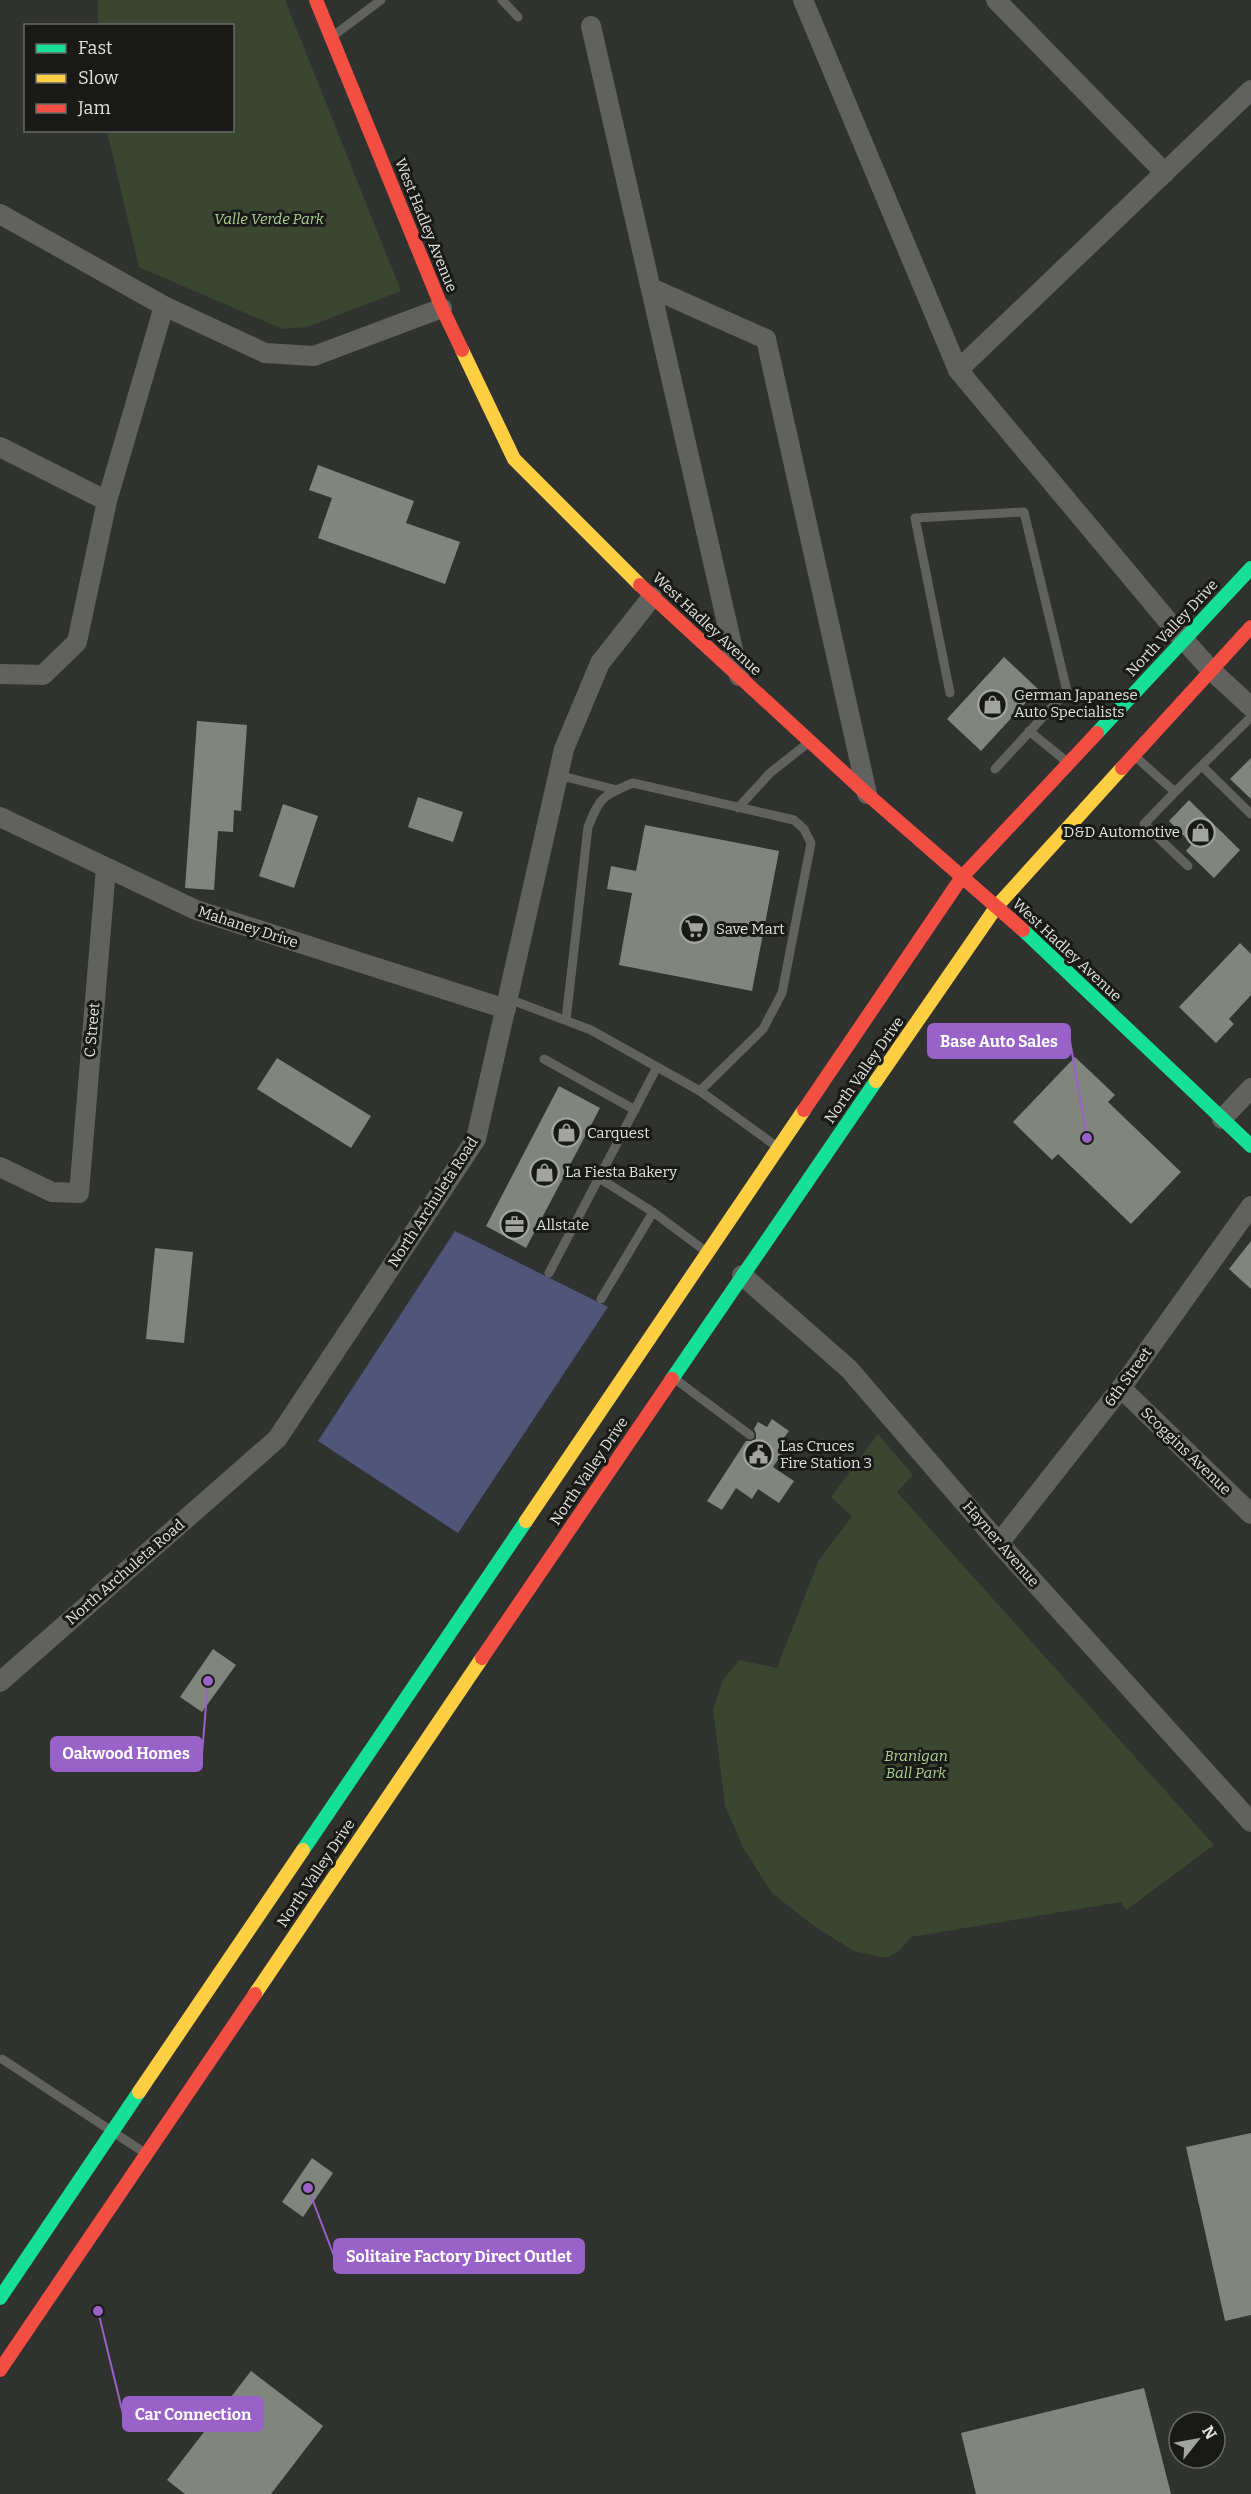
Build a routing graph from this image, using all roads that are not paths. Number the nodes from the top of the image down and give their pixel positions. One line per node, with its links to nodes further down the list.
1 (316, 0): 8 (main road, West Hadley Avenue)
2 (381, 0): 8 (lane)
3 (502, 0): 6 (lane)
4 (803, 0): 15 (street)
5 (996, 0): 10 (street)
6 (518, 17)
7 (591, 26): 12 (street)
8 (331, 38): 14 (main road, West Hadley Avenue)
9 (1251, 90): 10 (street)
10 (1165, 173): 15 (street)
11 (0, 214): 13 (street)
12 (651, 288): 24 (street); 37 (street)
13 (164, 306): 14 (street); 17 (street)
14 (442, 308): 19 (main road, West Hadley Avenue)
15 (958, 370): 21 (street)
16 (0, 447): 17 (street)
17 (107, 501): 23 (street)
18 (1251, 568): 21 (main road, North Valley Drive)
19 (652, 597): 24 (main road, West Hadley Avenue); 34 (street, North Archuleta Road)
20 (1251, 627): 22 (main road, North Valley Drive)
21 (1183, 639): 22 (street); 31 (main road, North Valley Drive)
22 (1210, 670): 26 (street); 30 (main road, North Valley Drive)
23 (0, 674)
24 (739, 676): 29 (main road, West Hadley Avenue)
25 (950, 693): 28 (lane)
26 (1251, 707)
27 (1251, 717): 32 (lane)
28 (1029, 731): 31 (lane); 33 (lane)
29 (809, 741): 37 (main road, West Hadley Avenue); 38 (lane)
30 (1134, 755): 36 (lane); 44 (main road, North Valley Drive)
31 (1068, 763): 43 (main road, North Valley Drive)
32 (1202, 766): 36 (lane); 39 (lane)
33 (995, 769)
34 (558, 775): 35 (lane); 45 (street, North Archuleta Road)
35 (617, 790): 38 (lane); 46 (lane)
36 (1175, 792): 41 (lane)
37 (867, 794): 43 (main road, West Hadley Avenue)
38 (738, 808): 50 (lane)
39 (1251, 814)
40 (0, 817): 42 (street, Mahaney Drive)
41 (1188, 866)
42 (106, 868): 45 (street, Mahaney Drive); 55 (street, C Street)
43 (962, 878): 44 (main road, West Hadley Avenue); 54 (main road, North Valley Drive)
44 (997, 906): 52 (main road, West Hadley Avenue); 61 (main road, North Valley Drive)
45 (507, 1004): 46 (lane); 68 (street, North Archuleta Road)
46 (566, 1020): 48 (lane)
47 (544, 1059): 51 (lane)
48 (657, 1067): 50 (lane); 51 (lane)
49 (1251, 1088): 52 (street)
50 (700, 1091): 54 (lane)
51 (635, 1110): 56 (lane)
52 (1222, 1119): 53 (main road, West Hadley Avenue)
53 (1251, 1146)
54 (779, 1148): 59 (main road, North Valley Drive)
55 (0, 1167)
56 (599, 1178): 58 (lane); 60 (lane)
57 (1251, 1206): 64 (street, 6th Street)
58 (653, 1212): 59 (lane); 62 (lane)
59 (708, 1253): 71 (main road, North Valley Drive)
60 (549, 1273)
61 (742, 1275): 63 (main road, North Valley Drive); 67 (street, Hayner Avenue)
62 (601, 1299)
63 (672, 1378): 65 (lane); 72 (main road, North Valley Drive)
64 (1120, 1388): 66 (street, Scoggins Avenue); 67 (street, 6th Street)
65 (750, 1435)
66 (1251, 1514)
67 (999, 1543): 69 (street, Hayner Avenue)
68 (0, 1682)
69 (1251, 1822)
70 (2, 2059): 71 (lane)
71 (112, 2132): 72 (lane); 73 (main road, North Valley Drive)
72 (147, 2154): 74 (main road, North Valley Drive)
73 (0, 2298)
74 (0, 2370)

